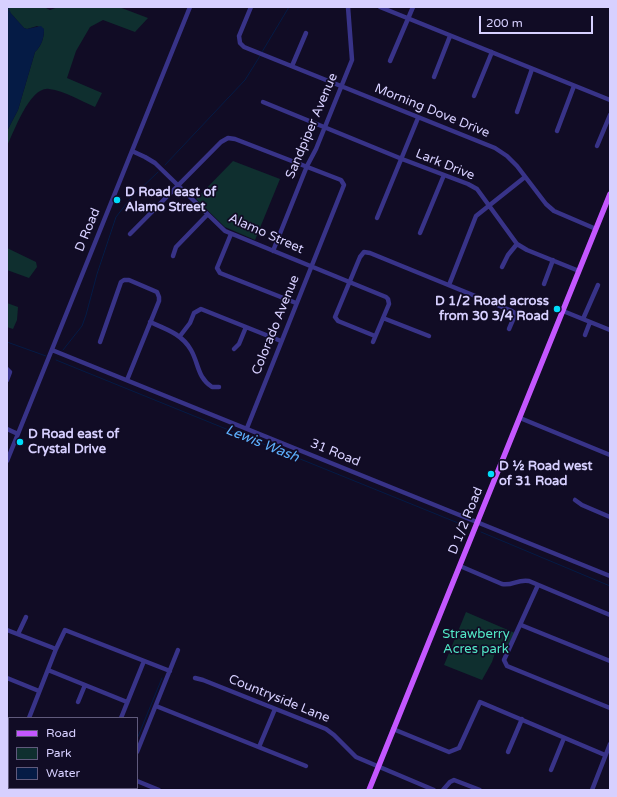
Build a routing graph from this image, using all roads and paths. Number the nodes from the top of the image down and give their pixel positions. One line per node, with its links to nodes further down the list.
1 (190, 7): 25 (street, D Road)
2 (252, 7): 11 (street, Morning Dove Drive)
3 (348, 7): 14 (street, Sandpiper Avenue)
4 (380, 7): 6 (street)
5 (413, 7): 6 (street)
6 (408, 19): 8 (street); 10 (street)
7 (306, 33): 11 (street)
8 (450, 36): 9 (street); 13 (street)
9 (492, 52): 12 (street); 16 (street)
10 (390, 61)
11 (292, 66): 14 (street, Morning Dove Drive)
12 (532, 69): 15 (street); 19 (street)
13 (434, 77)
14 (342, 86): 21 (street, Morning Dove Drive); 22 (street, Sandpiper Avenue)
15 (574, 86): 17 (street); 23 (street)
16 (474, 96)
17 (610, 100)
18 (263, 102): 22 (street, Lark Drive)
19 (516, 112)
20 (610, 115): 24 (street)
21 (418, 118): 26 (street); 29 (street, Morning Dove Drive)
22 (325, 127): 26 (street, Lark Drive); 27 (street, Sandpiper Avenue)
23 (557, 131)
24 (597, 146)
25 (132, 151): 30 (street, Alamo Street); 67 (street, D Road)
26 (402, 159): 28 (street, Lark Drive); 34 (street)
27 (307, 166): 30 (street); 40 (street, Sandpiper Avenue); 43 (street, Colorado Avenue)
28 (444, 175): 32 (street, Lark Drive); 36 (street)
29 (525, 177): 32 (street); 35 (street, Morning Dove Drive)
30 (178, 186): 33 (street, Alamo Street); 37 (street)
31 (610, 196): 35 (main road, D 1/2 Road)
32 (489, 205): 39 (street, Lark Drive); 48 (street)
33 (207, 215): 38 (street, Alamo Street); 41 (street)
34 (377, 218)
35 (596, 229): 45 (main road, D 1/2 Road)
36 (420, 233)
37 (130, 234)
38 (231, 234): 40 (street, Alamo Street); 50 (street)
39 (517, 244): 42 (street, Lark Drive); 44 (street)
40 (273, 251): 43 (street, Alamo Street)
41 (172, 256)
42 (553, 260): 45 (street, Lark Drive); 47 (street)
43 (311, 266): 46 (street, Alamo Street); 50 (street, Colorado Avenue)
44 (502, 266)
45 (579, 271): 51 (main road, D 1/2 Road)
46 (349, 282): 48 (street); 52 (street, Alamo Street); 61 (street)
47 (544, 284)
48 (448, 285): 57 (street)
49 (598, 285): 53 (street)
50 (296, 303): 63 (street, Colorado Avenue)
51 (563, 311): 53 (street); 72 (main road, D 1/2 Road)
52 (383, 318): 61 (street); 62 (street)
53 (583, 320): 55 (street)
54 (150, 322): 60 (street); 64 (street); 70 (street)
55 (590, 322): 58 (street); 59 (street)
56 (246, 327): 60 (street); 63 (street); 66 (street)
57 (509, 329)
58 (610, 330)
59 (585, 335)
60 (180, 336): 71 (street)
61 (375, 336): 65 (street)
62 (429, 336)
63 (281, 341): 73 (street, Colorado Avenue)
64 (100, 342)
65 (373, 342)
66 (234, 349)
67 (52, 350): 70 (street, 31 Road); 75 (street, D Road)
68 (7, 369): 69 (street)
69 (7, 380)
70 (127, 380): 73 (street, 31 Road)
71 (219, 387)
72 (520, 418): 76 (street); 80 (main road, D 1/2 Road)
73 (247, 428): 80 (street, 31 Road)
74 (7, 429): 75 (street)
75 (18, 434): 77 (street, D Road)
76 (610, 455)
77 (7, 461)
78 (575, 500): 79 (street)
79 (610, 517)
80 (477, 522): 81 (main road, D 1/2 Road); 82 (street, 31 Road)
81 (460, 566): 83 (street); 107 (main road, D 1/2 Road)
82 (610, 576)
83 (538, 585): 84 (street); 86 (street)
84 (610, 615)
85 (26, 617): 88 (street)
86 (520, 625): 92 (street); 102 (street)
87 (7, 630): 88 (street)
88 (18, 634): 89 (street)
89 (56, 649): 91 (street); 93 (street)
90 (178, 650): 94 (street)
91 (144, 661): 94 (street); 100 (street)
92 (610, 661)
93 (48, 670): 97 (street); 98 (street)
94 (170, 671): 101 (street)
95 (7, 678): 98 (street)
96 (195, 678): 103 (street, Countryside Lane)
97 (85, 685): 99 (street); 100 (street)
98 (39, 691): 104 (street)
99 (78, 702)
100 (127, 702): 105 (street)
101 (156, 706): 110 (street); 111 (street)
102 (610, 708)
103 (275, 709): 110 (street); 115 (street, Countryside Lane)
104 (29, 717)
105 (121, 717)
106 (522, 720): 107 (street); 108 (street); 112 (street)
107 (393, 729): 115 (main road, D 1/2 Road)
108 (564, 738): 113 (street); 116 (street)
109 (610, 744): 113 (street)
110 (259, 747): 114 (street)
111 (138, 750)
112 (508, 752)
113 (605, 755): 123 (street)
114 (306, 766)
115 (378, 767): 119 (main road, D 1/2 Road); 120 (street, Countryside Lane)
116 (551, 770)
117 (138, 781): 118 (street)
118 (159, 790)
119 (369, 790)
120 (434, 790)
121 (443, 790): 122 (street)
122 (480, 790)
123 (592, 790)

